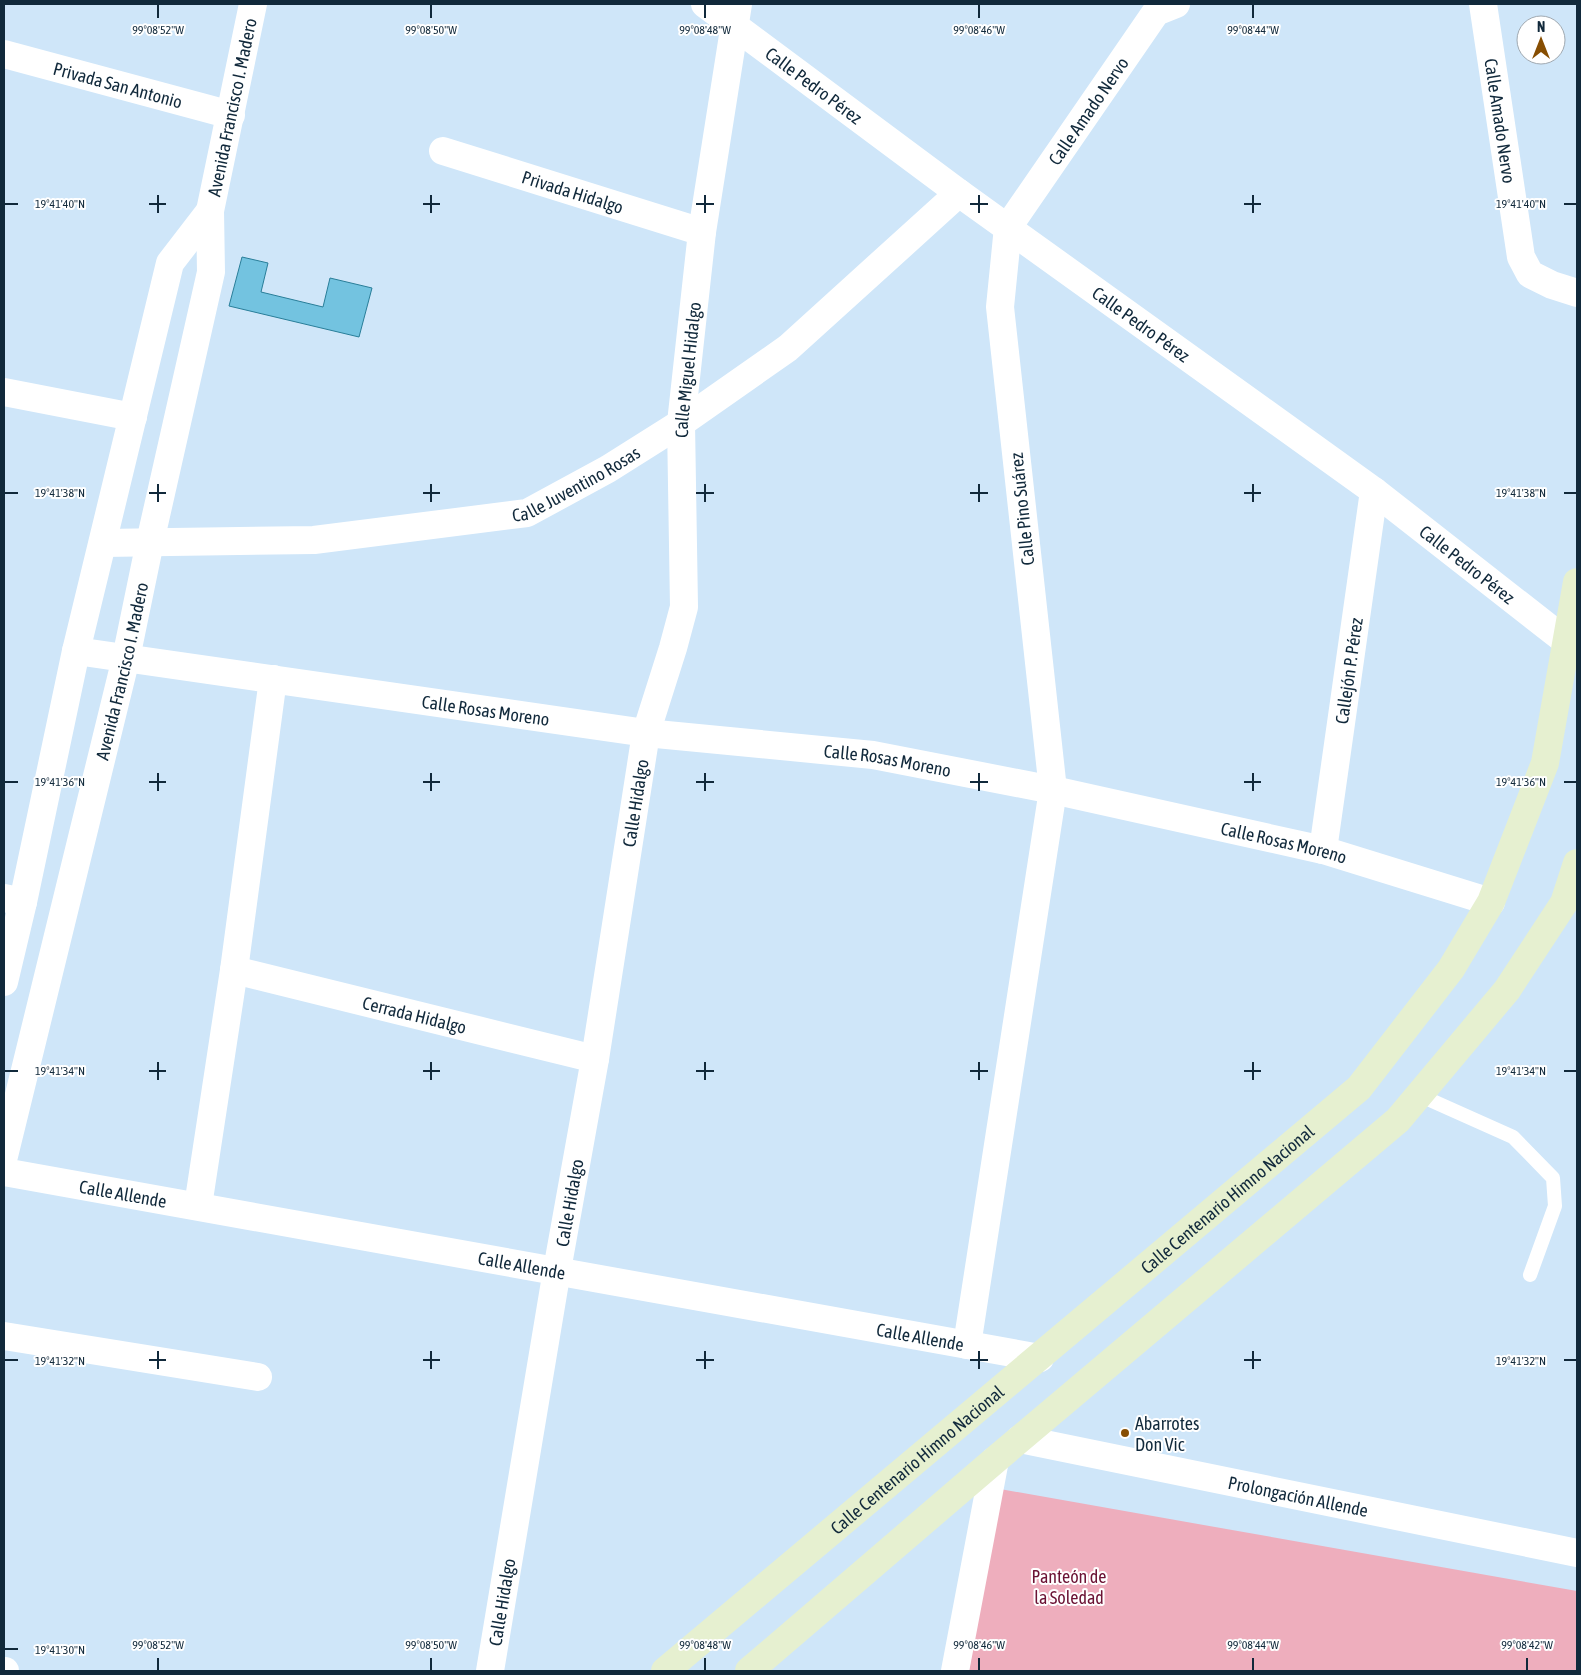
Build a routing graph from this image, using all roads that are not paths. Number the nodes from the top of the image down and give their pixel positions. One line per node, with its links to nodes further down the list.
1 (253, 4): 7 (street, Avenida Francisco I. Madero)
2 (704, 4): 5 (street, Calle Pedro Pérez)
3 (1483, 4): 13 (street, Calle Amado Nervo)
4 (1163, 7): 11 (street, Calle Amado Nervo)
5 (736, 15): 9 (street, Calle Pedro Pérez); 12 (street, Calle Miguel Hidalgo)
6 (4, 54): 7 (street, Privada San Antonio)
7 (231, 115): 10 (street, Avenida Francisco I. Madero)
8 (443, 151): 12 (street, Privada Hidalgo)
9 (959, 193): 11 (street, Calle Pedro Pérez); 16 (street, Calle Juventino Rosas)
10 (210, 211): 15 (street, Avenida Francisco I. Madero); 18 (street, Avenida Francisco I. Madero)
11 (1008, 227): 17 (street, Calle Pedro Pérez); 26 (street, Calle Pino Suárez)
12 (702, 232): 16 (street, Calle Miguel Hidalgo)
13 (1577, 293)
14 (4, 392): 15 (street)
15 (133, 417): 19 (street, Avenida Francisco I. Madero)
16 (681, 423): 18 (street, Calle Juventino Rosas); 25 (street, Calle Miguel Hidalgo)
17 (1374, 491): 21 (street, Calle Pedro Pérez); 27 (street, Callejón P. Pérez)
18 (150, 542): 19 (street, Calle Juventino Rosas); 23 (street, Avenida Francisco I. Madero)
19 (103, 543): 22 (street, Avenida Francisco I. Madero)
20 (1577, 582): 21 (main road, Calle Centenario Himno Nacional)
21 (1572, 644): 30 (main road, Calle Centenario Himno Nacional)
22 (76, 651): 23 (street, Calle Rosas Moreno); 29 (street, Avenida Francisco I. Madero)
23 (126, 658): 24 (street, Calle Rosas Moreno); 35 (street, Avenida Francisco I. Madero)
24 (273, 679): 25 (street, Calle Rosas Moreno); 31 (street)
25 (646, 733): 26 (street, Calle Rosas Moreno); 33 (street, Calle Hidalgo)
26 (1053, 790): 27 (street, Calle Rosas Moreno); 41 (street, Calle Pino Suárez)
27 (1324, 850): 30 (street, Calle Rosas Moreno)
28 (1577, 863): 34 (main road)
29 (13, 900): 32 (street, Avenida Francisco I. Madero)
30 (1490, 902): 42 (main road, Calle Centenario Himno Nacional)
31 (234, 970): 33 (street, Cerrada Hidalgo); 37 (street)
32 (4, 982)
33 (594, 1059): 38 (street, Calle Hidalgo)
34 (1419, 1096): 39 (lane); 44 (main road)
35 (4, 1156)
36 (4, 1172): 37 (street, Calle Allende)
37 (198, 1206): 38 (street, Calle Allende)
38 (557, 1270): 41 (street, Calle Allende); 47 (street, Calle Hidalgo)
39 (1530, 1275)
40 (4, 1336): 43 (street)
41 (967, 1345): 42 (street, Calle Allende)
42 (1040, 1358): 48 (main road, Calle Centenario Himno Nacional)
43 (258, 1377)
44 (1020, 1439): 45 (main road); 46 (street, Prolongación Allende)
45 (995, 1460): 49 (main road); 50 (street)
46 (1577, 1553)
47 (490, 1671)
48 (665, 1671)
49 (750, 1671)
50 (955, 1671)

